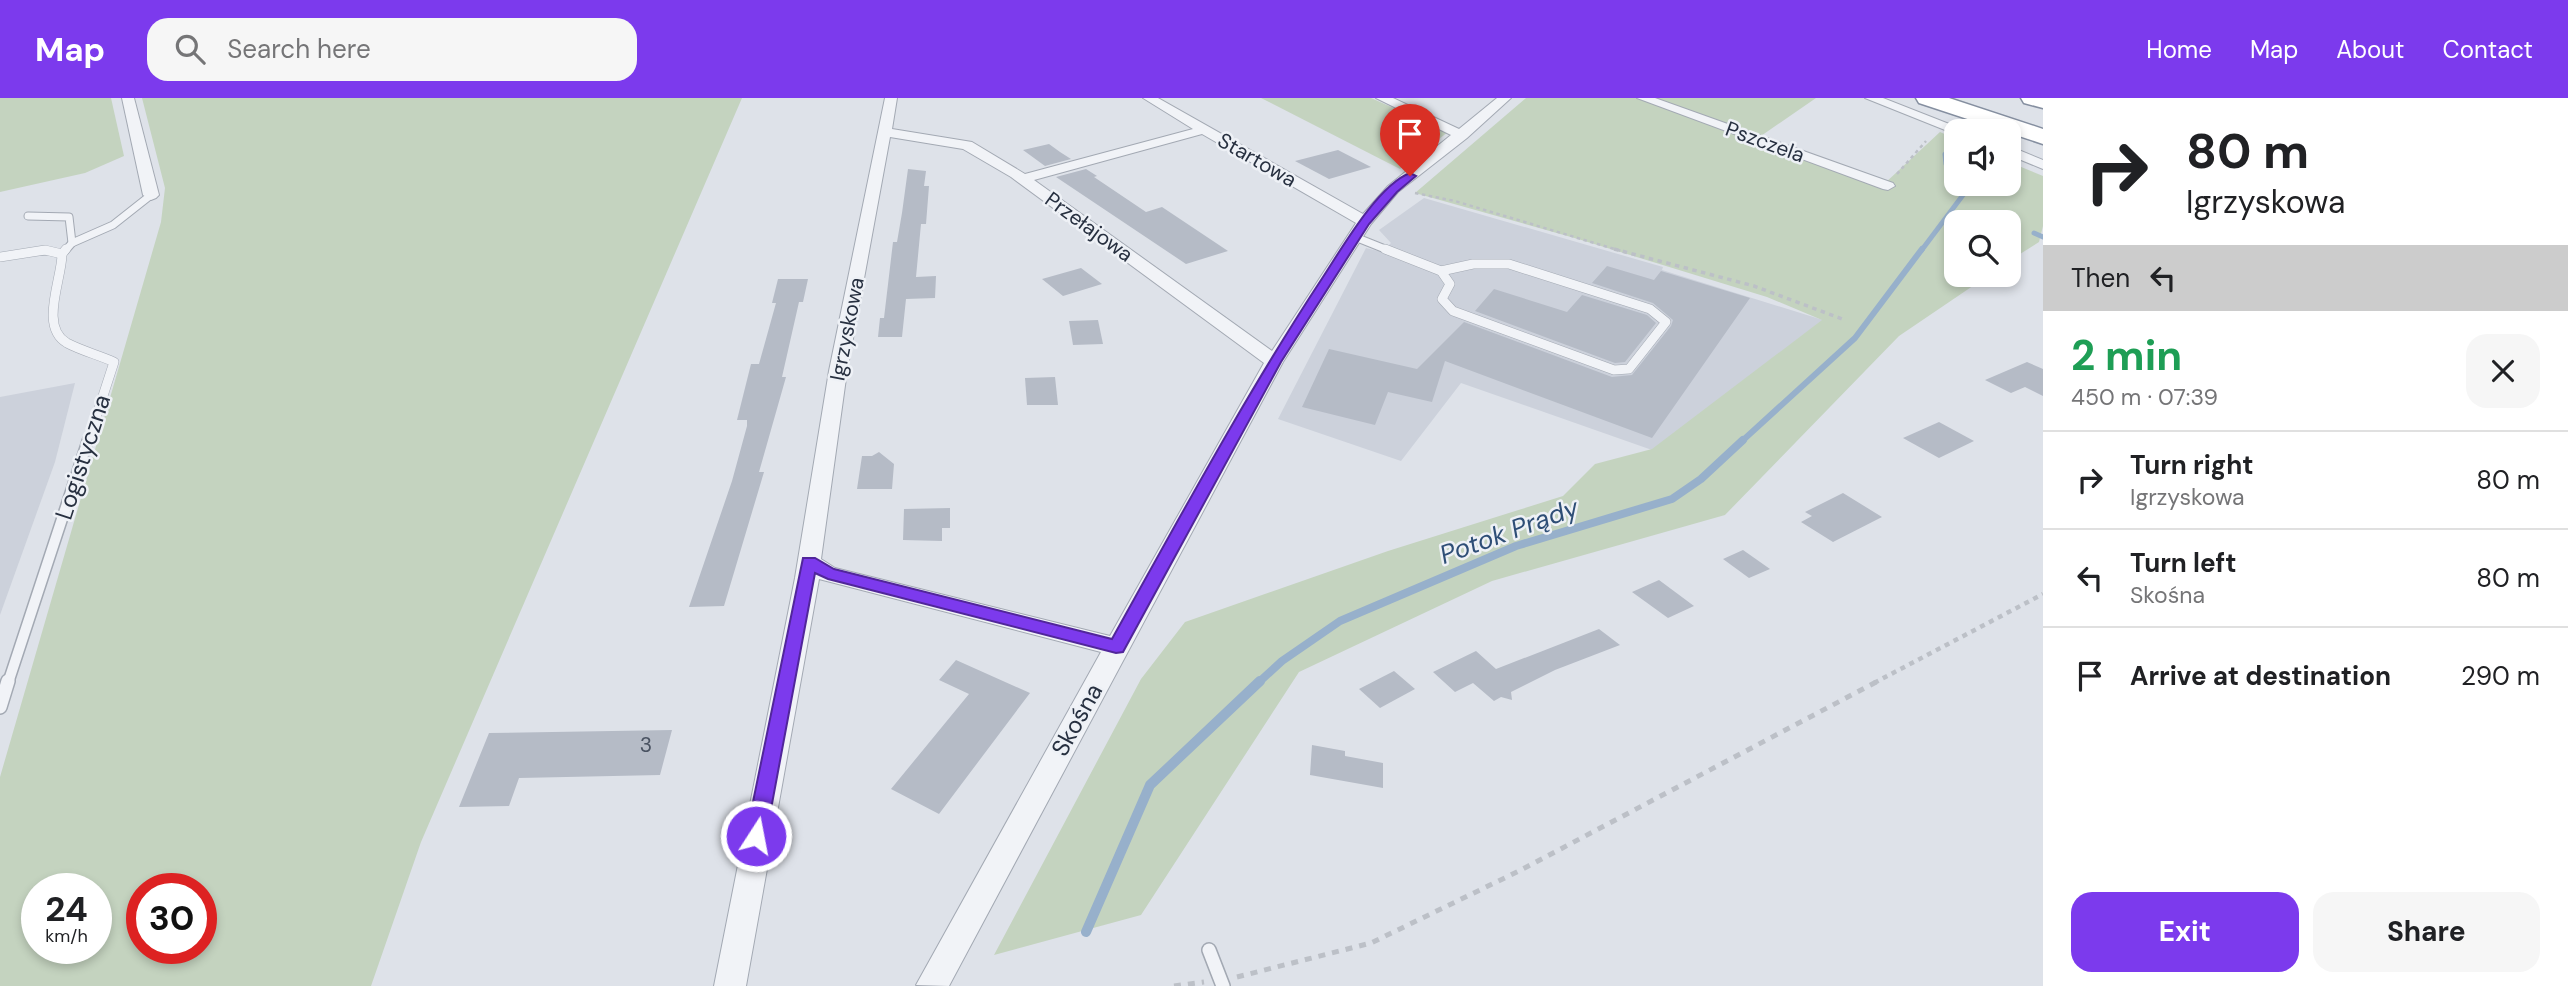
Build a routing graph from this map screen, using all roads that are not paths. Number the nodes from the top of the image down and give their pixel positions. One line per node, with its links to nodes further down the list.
1 (128, 98): 23 (street)
2 (891, 98): 16 (street, Igrzyskowa)
3 (1149, 98): 15 (street, Startowa)
4 (1382, 98): 17 (street)
5 (1505, 98): 17 (street, Skośna)
6 (1643, 98): 22 (street, Pszczela)
7 (1871, 98): 13 (street)
8 (1927, 98): 18 (highway)
9 (1952, 98): 14 (highway)
10 (2022, 100): 11 (highway); 12 (highway)
11 (2043, 101)
12 (2043, 110)
13 (1944, 125)
14 (2043, 126)
15 (1203, 130): 21 (street); 25 (street, Startowa)
16 (886, 132): 21 (street, Przełajowa); 31 (street, Igrzyskowa)
17 (1462, 135): 25 (street, Skośna)
18 (2043, 138)
19 (2021, 155): 20 (street)
20 (2043, 165)
21 (1022, 178): 30 (street, Przełajowa)
22 (1888, 186)
23 (151, 195): 26 (lane)
24 (28, 216): 26 (lane)
25 (1360, 230): 29 (lane); 30 (street, Skośna)
26 (72, 243): 27 (lane)
27 (62, 254): 28 (lane); 33 (lane, Logistyczna)
28 (0, 257)
29 (1441, 271): 29 (lane)
30 (1274, 362): 32 (street, Skośna)
31 (809, 562): 32 (street); 37 (street, Igrzyskowa)
32 (1116, 647): 36 (street, Skośna)
33 (0, 707)
34 (1209, 950): 35 (lane)
35 (1222, 983)
36 (932, 985)
37 (730, 986)

